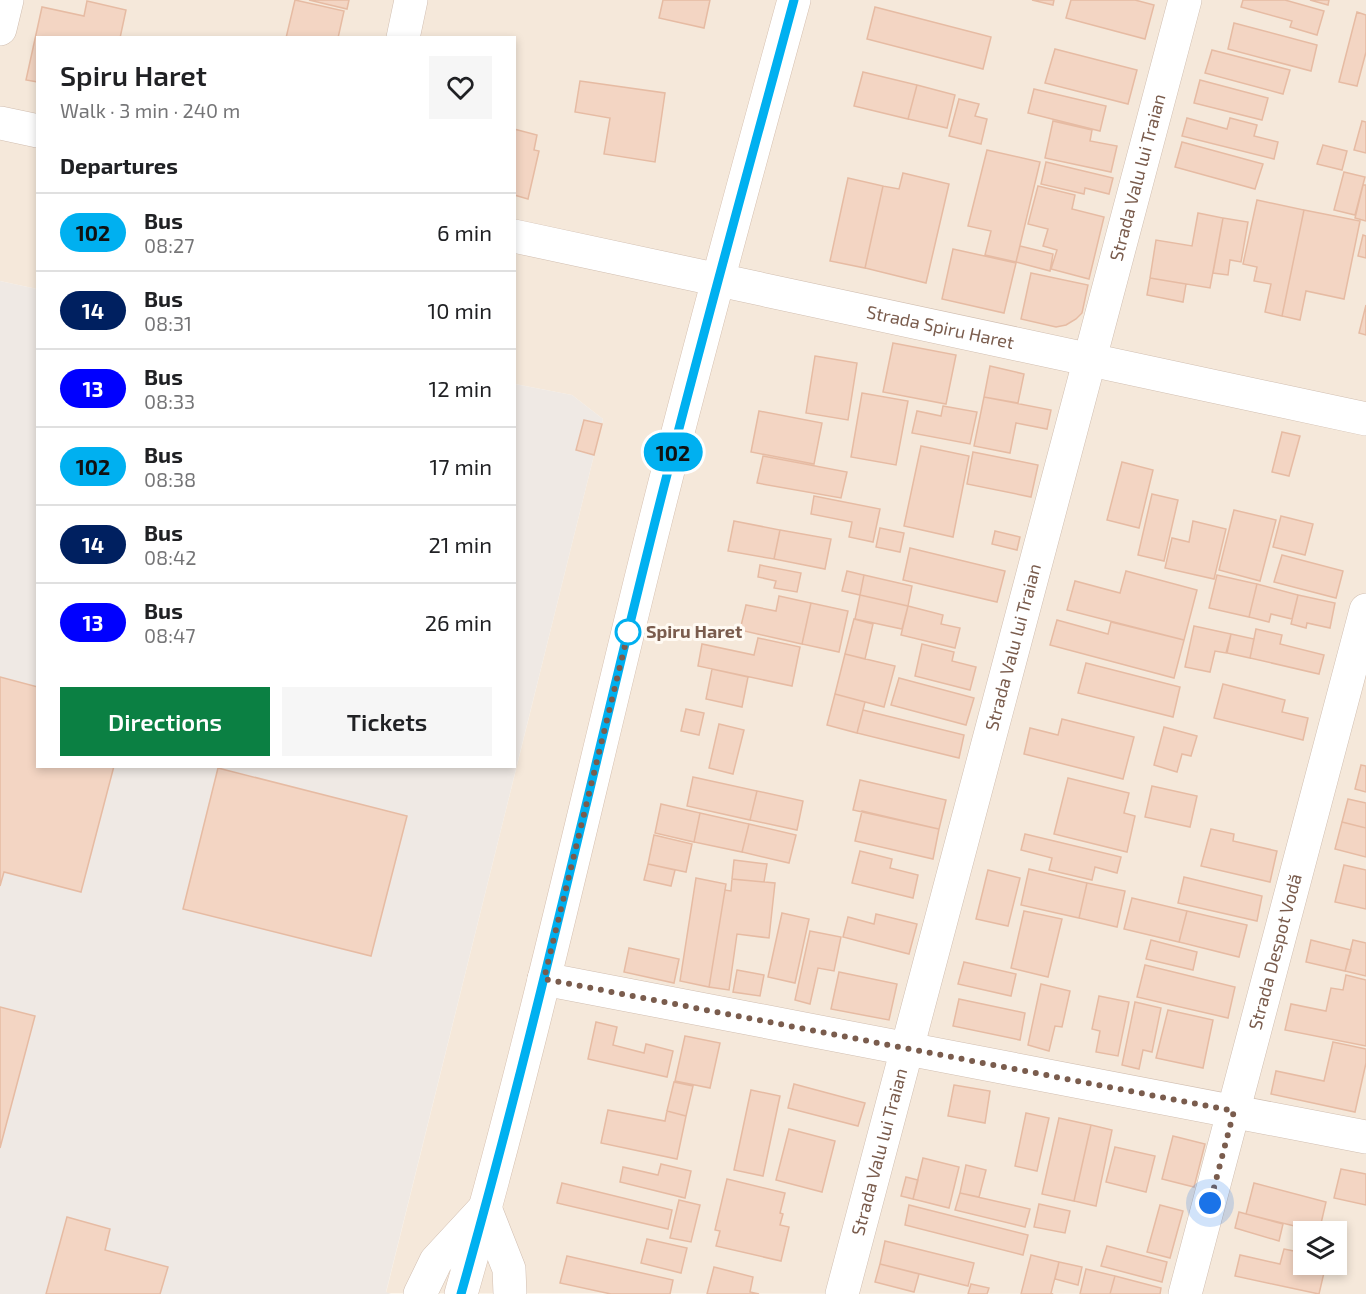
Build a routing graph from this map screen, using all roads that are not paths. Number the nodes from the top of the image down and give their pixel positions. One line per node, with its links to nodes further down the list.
1 (7, 0): 5 (street)
2 (411, 0): 6 (street)
3 (794, 0): 10 (street)
4 (1185, 0): 11 (street, Strada Valu lui Traian)
5 (0, 29)
6 (403, 36)
7 (0, 123): 8 (street)
8 (36, 131)
9 (516, 236): 10 (street, Strada Spiru Haret)
10 (718, 280): 11 (street, Strada Spiru Haret); 14 (street)
11 (1089, 360): 12 (street, Strada Spiru Haret); 15 (street, Strada Valu lui Traian)
12 (1366, 419)
13 (1366, 610): 16 (street, Strada Despot Vodă)
14 (544, 979): 15 (street); 18 (street)
15 (907, 1048): 16 (street); 22 (street, Strada Valu lui Traian)
16 (1234, 1111): 17 (street); 23 (street, Strada Despot Vodă)
17 (1366, 1137)
18 (485, 1208): 19 (street); 20 (street); 21 (street)
19 (420, 1294)
20 (461, 1294)
21 (510, 1294)
22 (842, 1294)
23 (1185, 1294)

